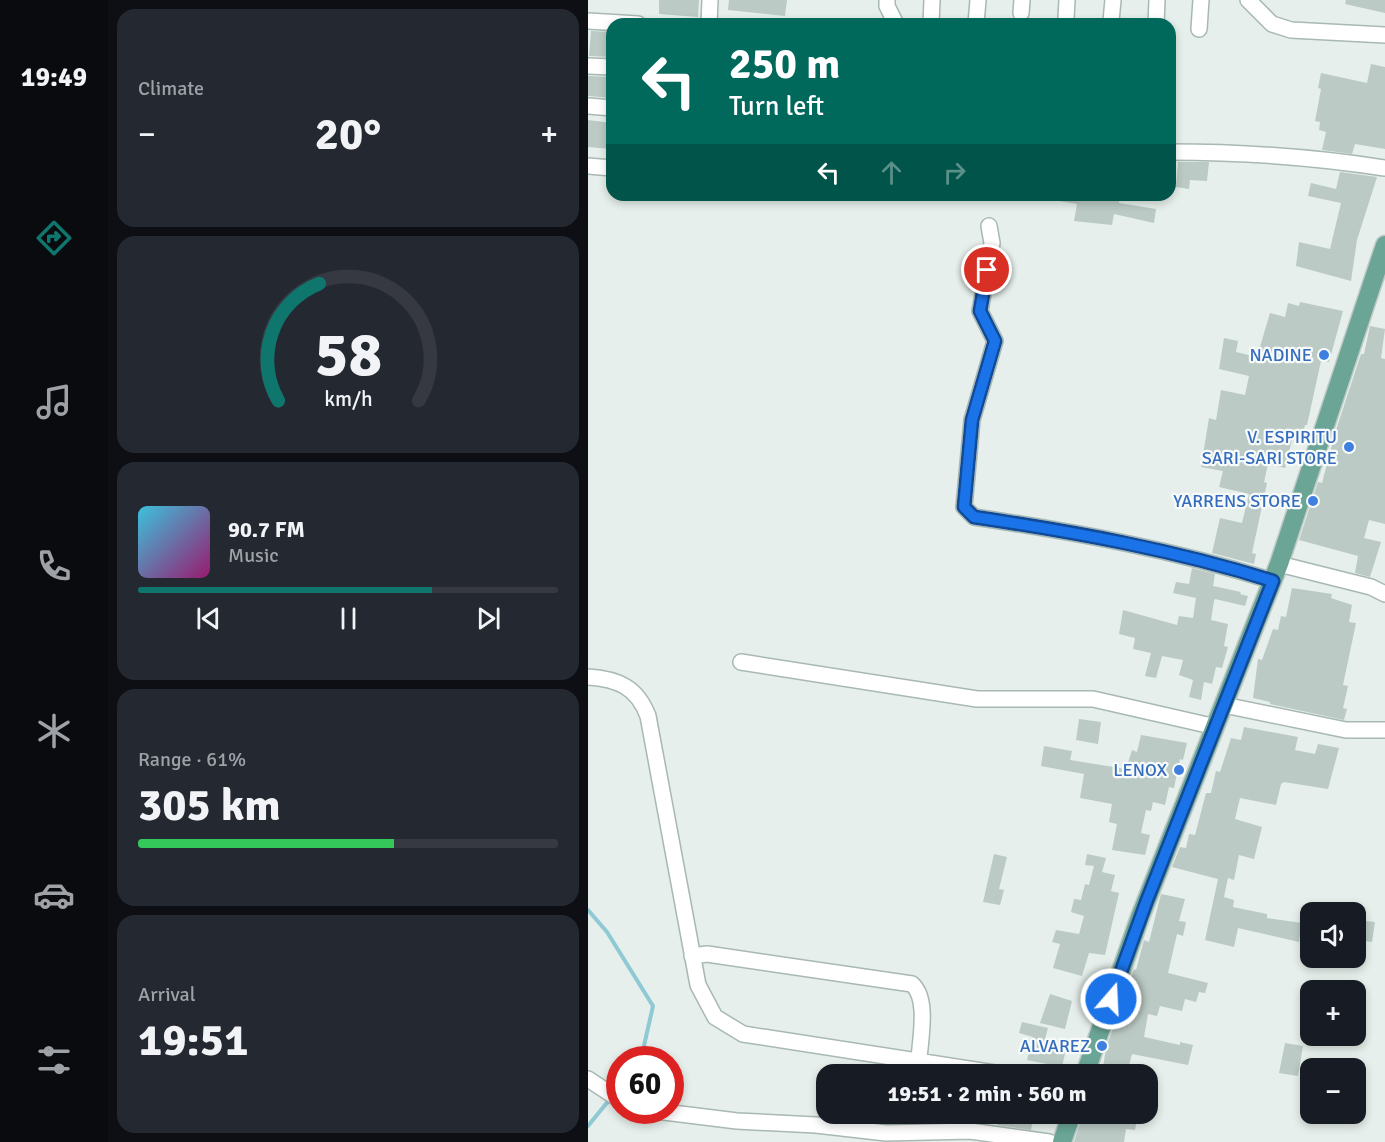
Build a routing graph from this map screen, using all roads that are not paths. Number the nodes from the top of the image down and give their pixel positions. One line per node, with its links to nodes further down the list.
1 (710, 0): 10 (street)
2 (887, 0): 11 (street)
3 (932, 0): 12 (street)
4 (978, 0): 13 (street)
5 (1067, 0): 14 (street)
6 (1113, 0): 15 (street)
7 (1158, 0): 16 (street)
8 (1201, 0): 19 (street)
9 (1248, 0): 20 (street)
10 (710, 18)
11 (893, 18)
12 (931, 18)
13 (976, 18)
14 (1066, 18)
15 (1111, 18)
16 (1156, 18)
17 (588, 21): 18 (street)
18 (606, 22)
19 (1198, 29)
20 (1385, 35)
21 (588, 66): 22 (street)
22 (606, 67)
23 (588, 106): 24 (street)
24 (606, 108)
25 (1176, 152): 28 (street)
26 (588, 166): 27 (street)
27 (606, 168)
28 (1385, 168)
29 (989, 226): 31 (street)
30 (1385, 245): 31 (main road)
31 (1276, 573): 32 (street); 35 (main road)
32 (1385, 594)
33 (741, 662): 36 (street)
34 (588, 677): 38 (street)
35 (1224, 705): 36 (main road); 37 (street)
36 (1216, 727): 41 (main road)
37 (1385, 729)
38 (692, 956): 39 (street); 39 (street)
39 (919, 1060): 40 (street)
40 (942, 1064)
41 (1089, 1064)
42 (588, 1079): 43 (street)
43 (606, 1091)
44 (684, 1114): 46 (street)
45 (1068, 1124): 47 (main road)
46 (1049, 1142)
47 (1062, 1142)

